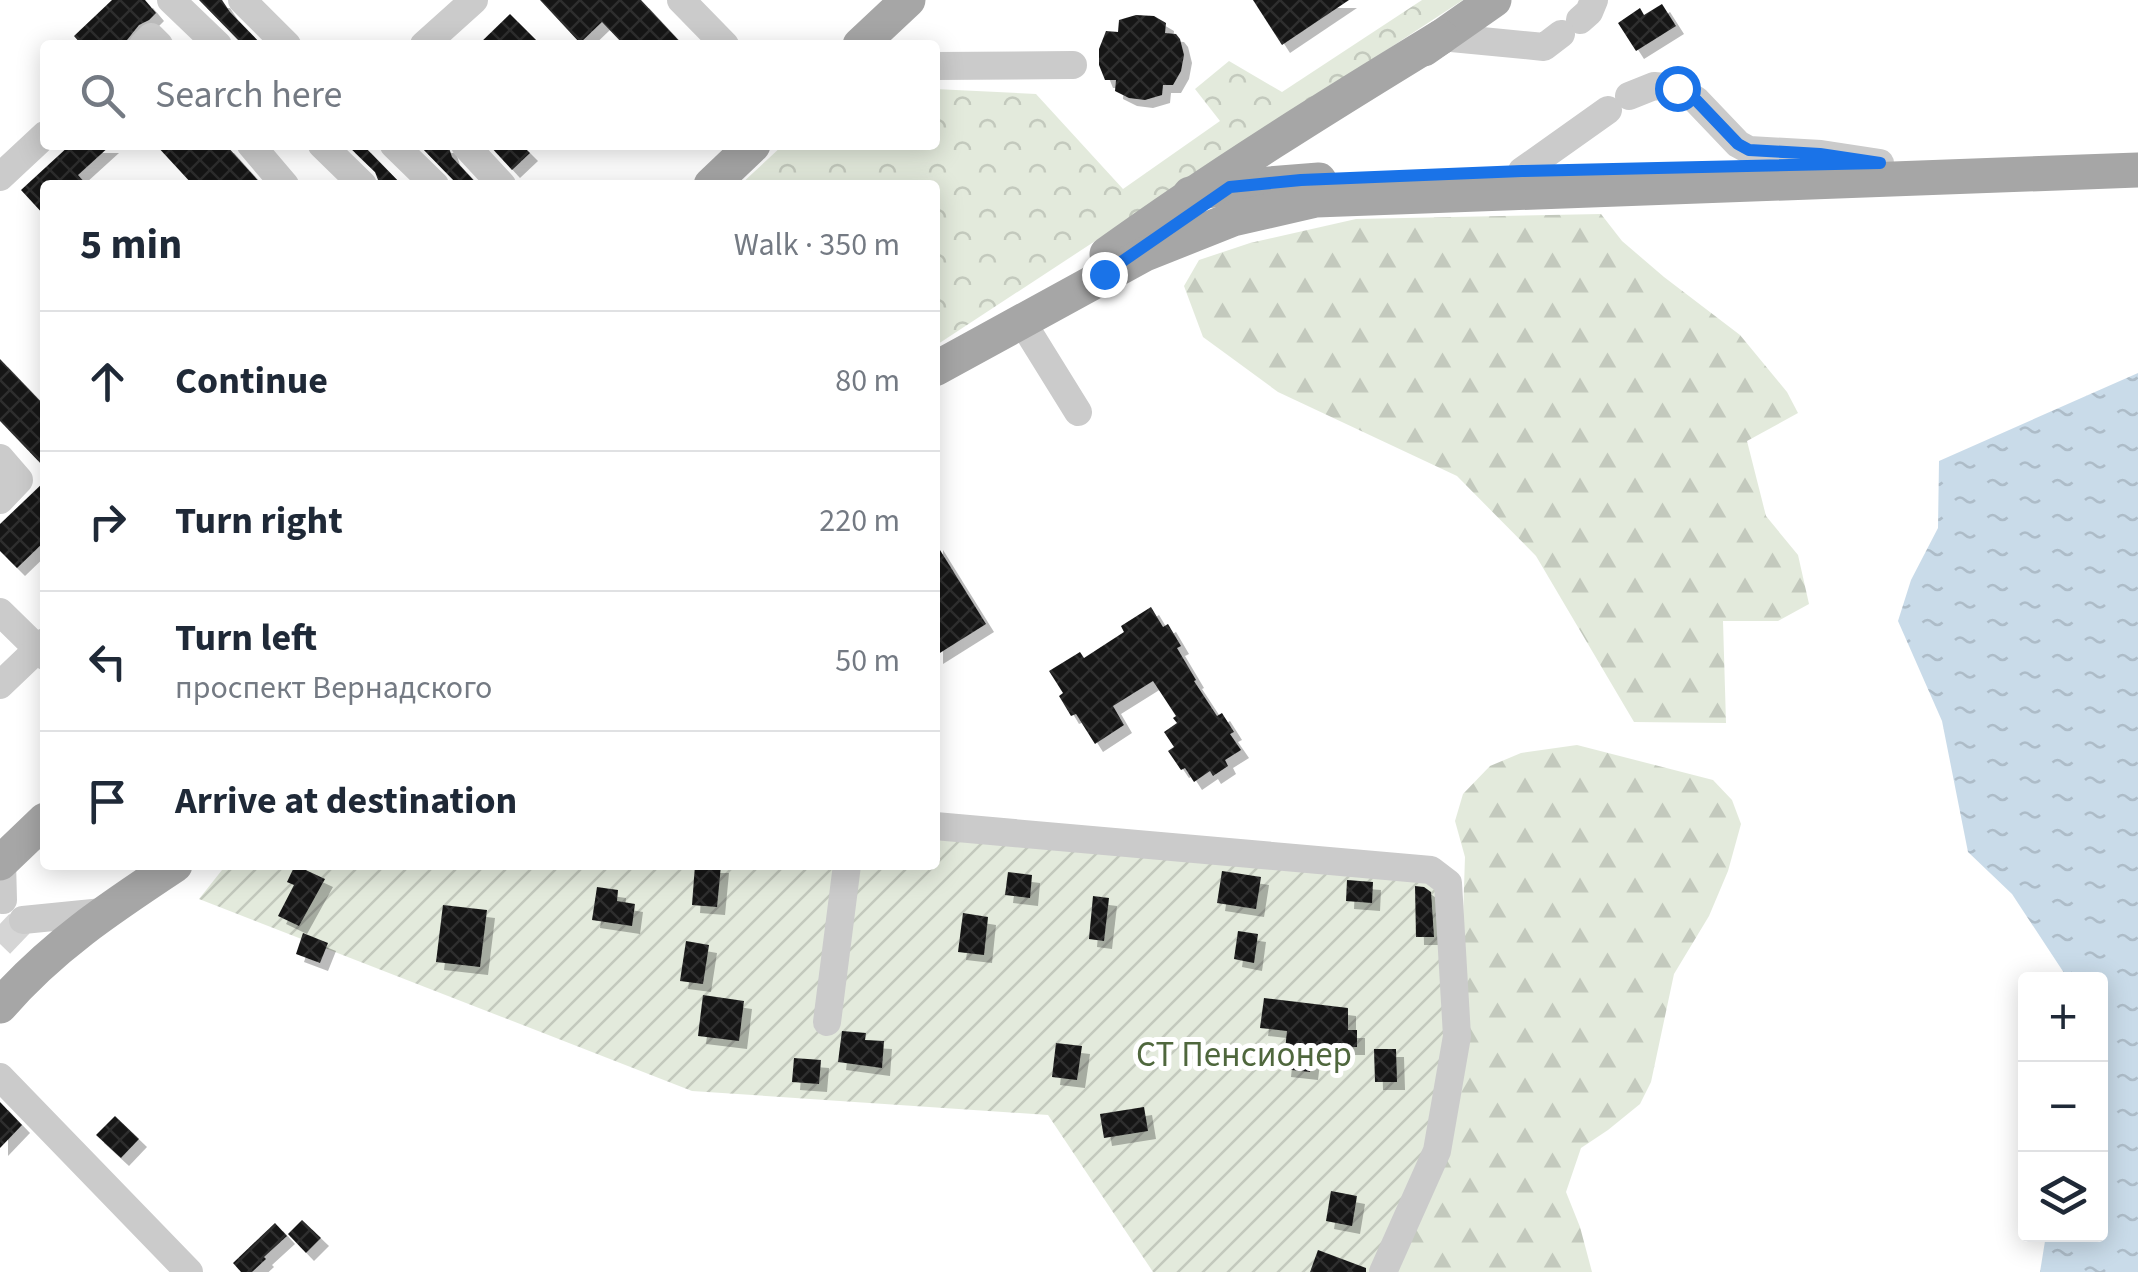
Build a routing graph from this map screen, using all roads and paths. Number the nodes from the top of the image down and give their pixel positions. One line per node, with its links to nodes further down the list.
1 (171, 0): 9 (lane)
2 (242, 0): 10 (lane)
3 (474, 0): 11 (lane)
4 (681, 0): 12 (lane)
5 (908, 0): 13 (main road)
6 (1494, 0): 8 (main road)
7 (1578, 18): 8 (lane)
8 (1441, 37): 32 (main road); 33 (main road)
9 (213, 40)
10 (282, 40)
11 (430, 40)
12 (719, 40)
13 (865, 40)
14 (1073, 65): 15 (lane)
15 (940, 66)
16 (40, 140): 26 (lane)
17 (255, 150): 27 (lane)
18 (327, 150): 28 (lane)
19 (399, 150): 29 (lane)
20 (470, 150): 30 (lane)
21 (748, 150): 31 (main road)
22 (2138, 153): 23 (main road)
23 (1880, 163): 25 (main road); 25 (lane)
24 (2138, 170): 34 (main road)
25 (1522, 171): 32 (main road)
26 (0, 177)
27 (282, 180)
28 (359, 180)
29 (430, 180)
30 (497, 180)
31 (716, 180)
32 (1230, 187): 33 (main road); 34 (main road)
33 (1190, 194): 36 (main road)
34 (1104, 274): 35 (main road)
35 (1020, 320): 36 (main road); 37 (lane)
36 (945, 363)
37 (1078, 412)
38 (0, 458): 39 (lane)
39 (0, 500)
40 (0, 612): 41 (lane)
41 (40, 646)
42 (40, 652): 43 (lane)
43 (0, 685)
44 (40, 825): 46 (main road)
45 (940, 826): 54 (lane)
46 (1, 862): 49 (lane)
47 (166, 870): 49 (main road)
48 (846, 870): 51 (lane)
49 (103, 912): 50 (main road)
50 (0, 1006)
51 (827, 1022)
52 (0, 1077): 53 (lane)
53 (189, 1272)
54 (1383, 1272)

